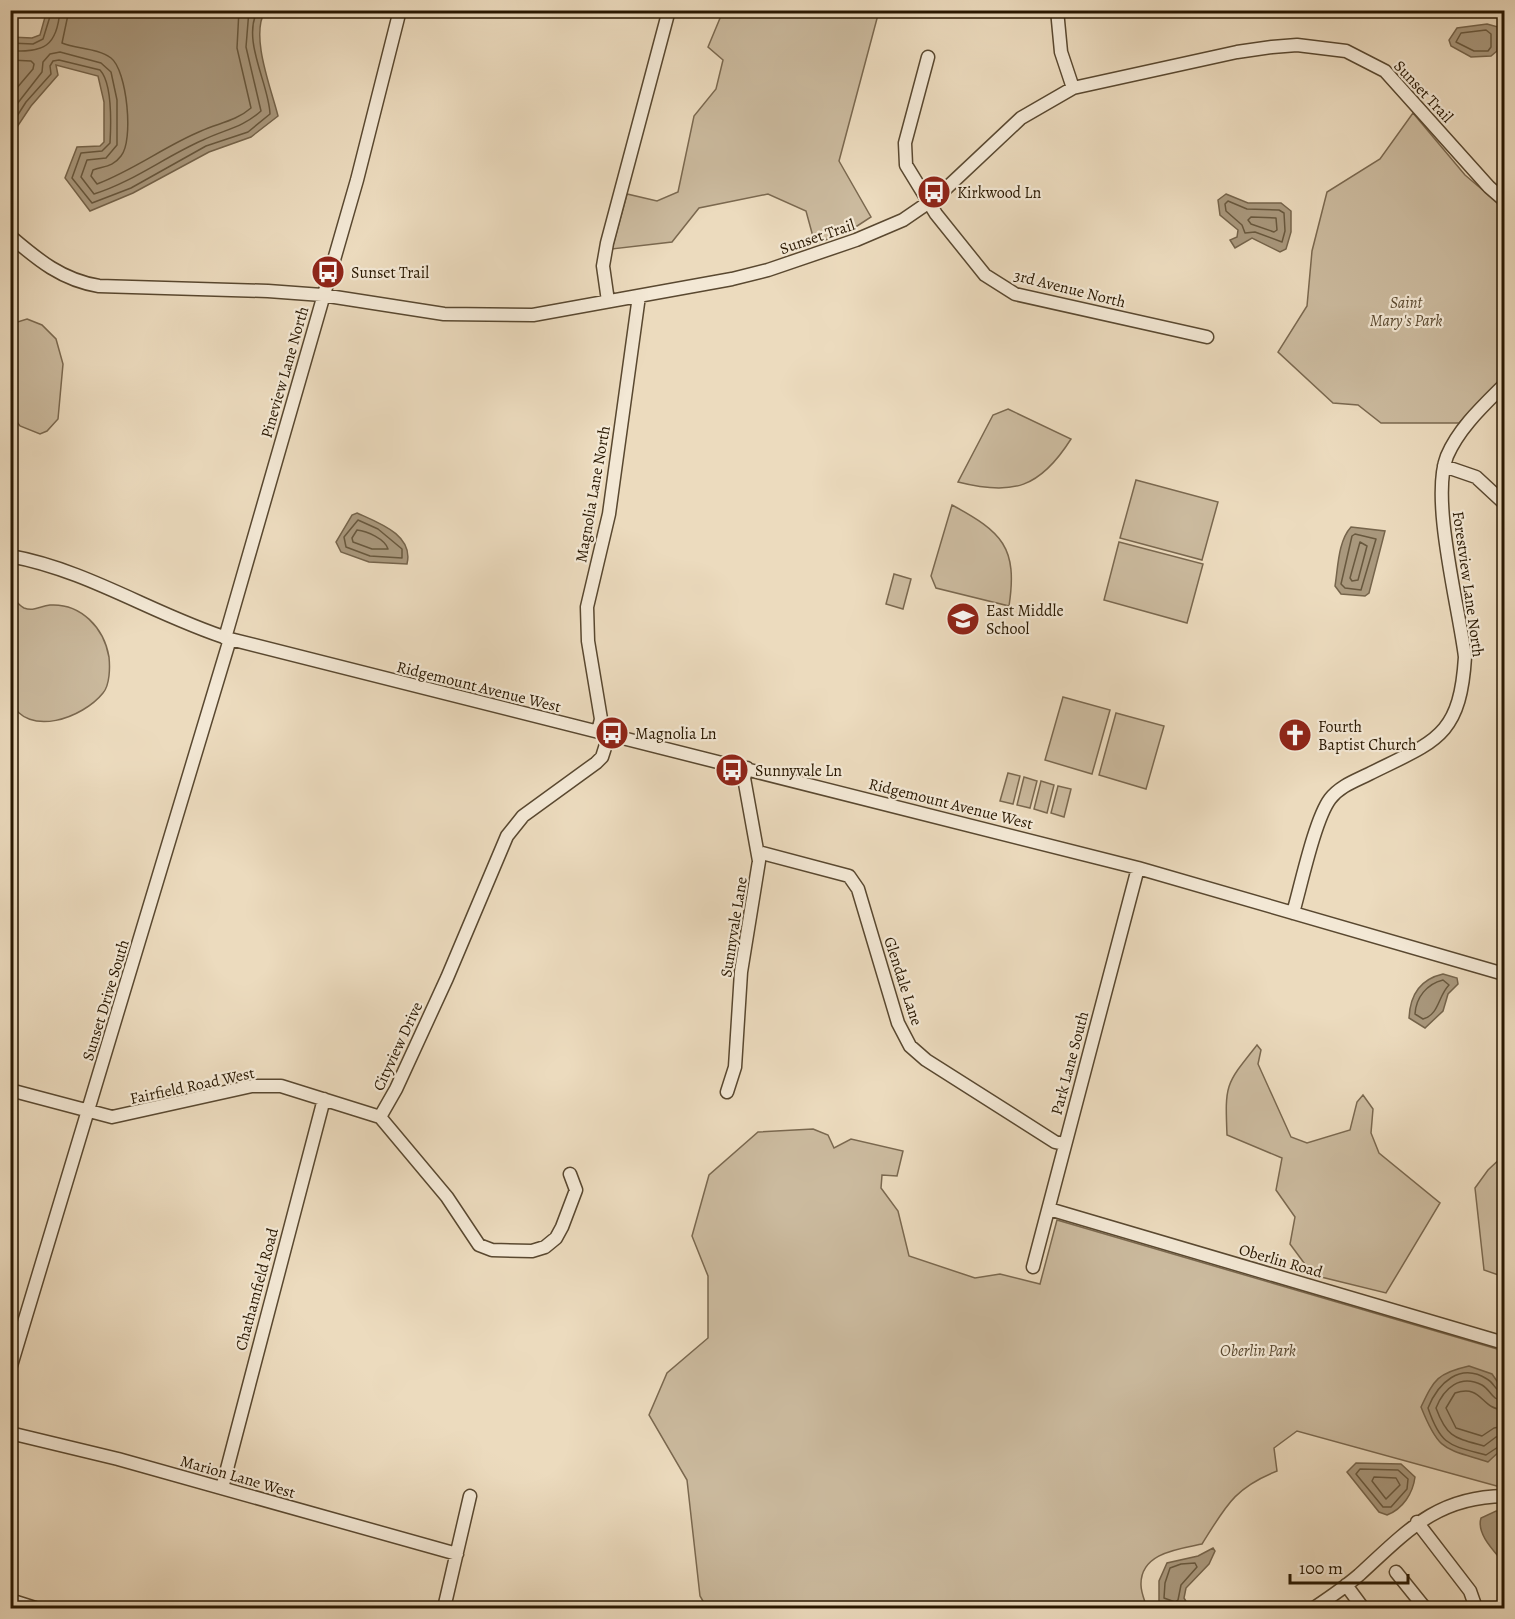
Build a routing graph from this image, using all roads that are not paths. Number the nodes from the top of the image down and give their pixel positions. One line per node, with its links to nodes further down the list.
1 (400, 10): 9 (street, Pineview Lane North)
2 (669, 10): 11 (street)
3 (1057, 10): 5 (street)
4 (928, 57): 7 (street, 3rd Avenue North)
5 (1073, 88): 6 (street, Sunset Trail); 7 (street, Sunset Trail)
6 (1504, 200)
7 (929, 202): 10 (street, Sunset Trail); 12 (street, 3rd Avenue North)
8 (10, 236): 9 (street, Sunset Trail)
9 (322, 295): 11 (street, Sunset Trail); 17 (street, Pineview Lane North)
10 (639, 296): 11 (street, Sunset Trail); 18 (street, Magnolia Lane North)
11 (608, 301)
12 (1206, 337)
13 (1504, 384): 14 (street, Forestview Lane North)
14 (1444, 466): 15 (street); 22 (street, Forestview Lane North)
15 (1504, 503)
16 (10, 556): 17 (street, Ridgemount Avenue West)
17 (228, 639): 18 (street, Ridgemount Avenue West); 27 (street, Sunset Drive South)
18 (604, 734): 19 (street, Ridgemount Avenue West); 28 (street, Cityview Drive)
19 (747, 768): 20 (street, Sunnyvale Lane); 21 (street, Ridgemount Avenue West)
20 (758, 852): 25 (street, Sunnyvale Lane); 29 (street, Glendale Lane)
21 (1138, 868): 22 (street, Ridgemount Avenue West); 29 (street, Park Lane South)
22 (1293, 912): 23 (street, Ridgemount Avenue West)
23 (1504, 974)
24 (10, 1090): 27 (street, Fairfield Road West)
25 (727, 1092)
26 (324, 1099): 27 (street, Fairfield Road West); 28 (street, Fairfield Road West); 36 (street, Chathamfield Road)
27 (89, 1111): 34 (street, Sunset Drive South)
28 (380, 1117): 30 (street, Cityview Drive)
29 (1064, 1144): 31 (street, Park Lane South)
30 (570, 1174)
31 (1048, 1209): 32 (street, Park Lane South); 33 (street, Oberlin Road)
32 (1033, 1267)
33 (1504, 1343)
34 (10, 1369)
35 (10, 1432): 36 (street, Marion Lane West)
36 (222, 1488): 40 (street, Marion Lane West)
37 (470, 1496): 40 (street)
38 (1504, 1497): 39 (street)
39 (1417, 1522): 42 (street); 49 (street)
40 (457, 1554): 45 (street)
41 (1396, 1572): 48 (street)
42 (1346, 1586): 46 (street); 47 (street)
43 (10, 1600): 44 (street)
44 (35, 1608)
45 (444, 1608)
46 (1314, 1608)
47 (1363, 1608)
48 (1425, 1608)
49 (1476, 1608)

